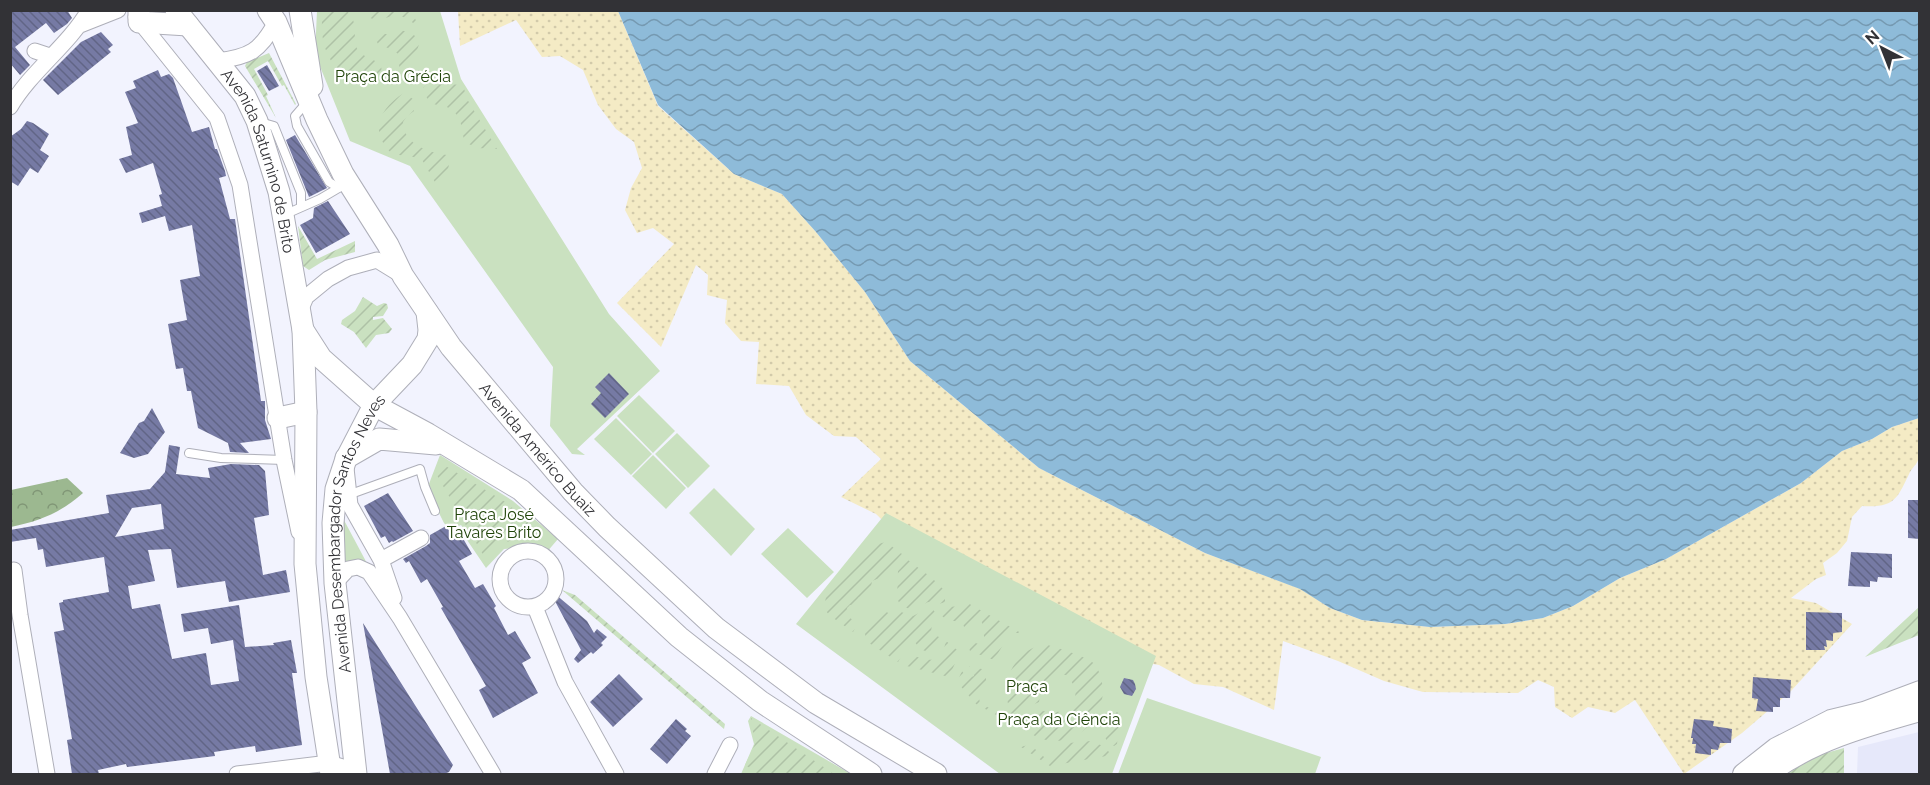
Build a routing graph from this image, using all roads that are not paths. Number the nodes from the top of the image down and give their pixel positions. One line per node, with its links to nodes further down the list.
1 (88, 10): 7 (street)
2 (118, 10): 7 (street)
3 (300, 10): 11 (main road)
4 (136, 14): 6 (main road); 19 (street)
5 (274, 14): 8 (street); 9 (main road, Avenida Américo Buaiz)
6 (182, 18): 8 (main road, Avenida Saturnino de Brito)
7 (80, 25): 10 (street)
8 (218, 61): 13 (main road, Avenida Saturnino de Brito)
9 (309, 100): 11 (main road, Avenida Américo Buaiz); 12 (lane)
10 (12, 101)
11 (317, 120): 12 (main road, Avenida Américo Buaiz)
12 (343, 185): 13 (lane); 14 (main road, Avenida Américo Buaiz)
13 (292, 211): 16 (main road, Avenida Saturnino de Brito)
14 (403, 276): 15 (main road, Avenida Américo Buaiz); 16 (street)
15 (427, 311): 17 (main road, Avenida Desembargador Santos Neves); 45 (main road, Avenida Américo Buaiz)
16 (302, 320): 17 (main road, Avenida Américo Buaiz); 18 (main road, Avenida Desembargador Santos Neves)
17 (375, 405): 20 (main road, Avenida Américo Buaiz); 22 (main road, Avenida Desembargador Santos Neves)
18 (306, 412): 19 (main road); 28 (main road, Avenida Desembargador Santos Neves)
19 (278, 418): 23 (street)
20 (446, 445): 22 (main road); 44 (main road, Avenida Américo Buaiz)
21 (189, 453): 23 (lane)
22 (346, 459): 24 (street); 30 (main road, Avenida Desembargador Santos Neves)
23 (284, 460): 28 (street)
24 (348, 495): 25 (lane); 27 (street)
25 (435, 511)
26 (421, 538): 27 (street)
27 (381, 560): 33 (street)
28 (305, 564): 37 (main road, Avenida Desembargador Santos Neves)
29 (14, 570): 32 (street)
30 (335, 583): 33 (street); 38 (main road, Avenida Desembargador Santos Neves)
31 (535, 606): 42 (street)
32 (15, 616): 39 (street)
33 (400, 618): 41 (street)
34 (1920, 691): 46 (street)
35 (1920, 711): 47 (street)
36 (730, 745): 43 (street)
37 (330, 769): 38 (street); 40 (street)
38 (353, 773)
39 (46, 774)
40 (237, 774)
41 (493, 774)
42 (616, 774)
43 (715, 774)
44 (871, 774)
45 (936, 774)
46 (1743, 774)
47 (1768, 774)

